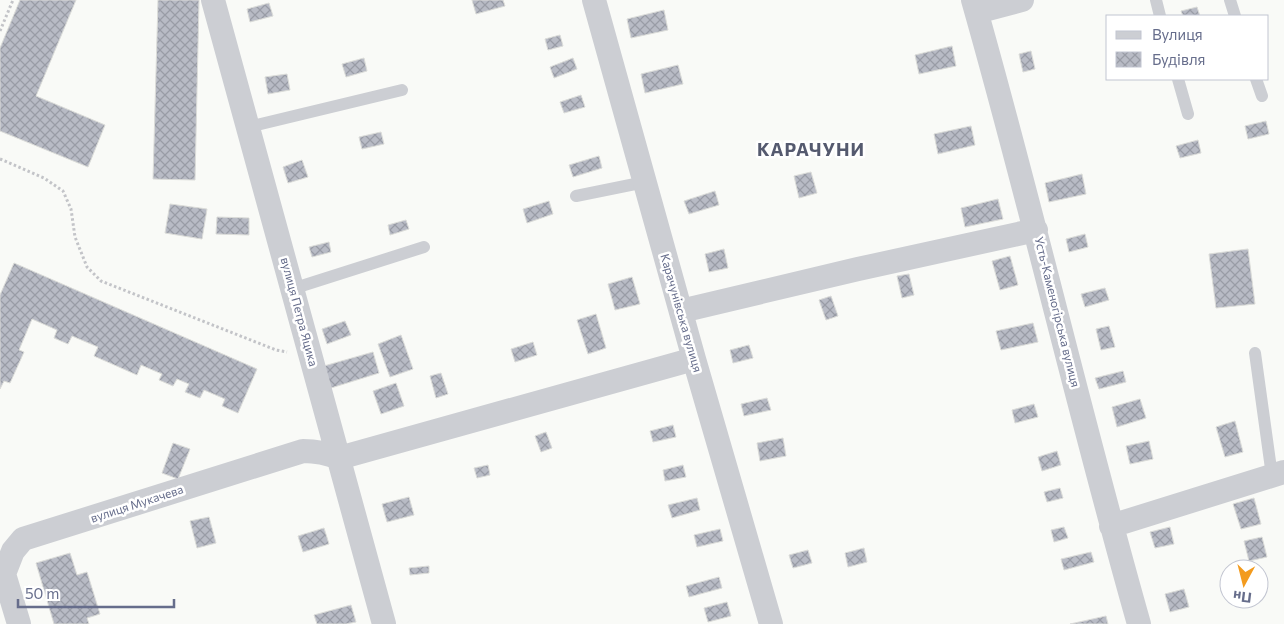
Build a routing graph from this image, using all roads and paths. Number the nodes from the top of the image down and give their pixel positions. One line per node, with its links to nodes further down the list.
1 (13, 0): 10 (path)
2 (213, 0): 16 (street, вулиця Петра Яцика)
3 (594, 0): 18 (street, Карачунівська вулиця)
4 (1022, 0): 7 (street)
5 (1156, 0): 8 (lane)
6 (1230, 0): 9 (lane)
7 (975, 6): 20 (street, Усть-Каменогірська вулиця)
8 (1160, 15)
9 (1235, 15)
10 (0, 31)
11 (1178, 80): 15 (lane)
12 (1256, 80): 14 (lane)
13 (402, 90): 16 (lane)
14 (1262, 96)
15 (1188, 114)
16 (248, 127): 22 (street, вулиця Петра Яцика)
17 (0, 159): 24 (path)
18 (644, 182): 19 (lane); 23 (street, Карачунівська вулиця)
19 (576, 196)
20 (1036, 230): 23 (street); 29 (street, Усть-Каменогірська вулиця)
21 (424, 247): 22 (lane)
22 (292, 289): 24 (street, вулиця Петра Яцика)
23 (681, 311): 26 (street, Карачунівська вулиця)
24 (309, 349): 27 (street, вулиця Петра Яцика)
25 (1255, 353): 28 (lane)
26 (694, 359): 27 (street); 33 (street, Карачунівська вулиця)
27 (339, 458): 30 (street, вулиця Мукачева); 32 (street, вулиця Петра Яцика)
28 (1278, 474): 29 (street)
29 (1111, 526): 34 (street, Усть-Каменогірська вулиця)
30 (5, 592): 31 (street, вулиця Мукачева)
31 (19, 624)
32 (384, 624)
33 (771, 624)
34 (1139, 624)

